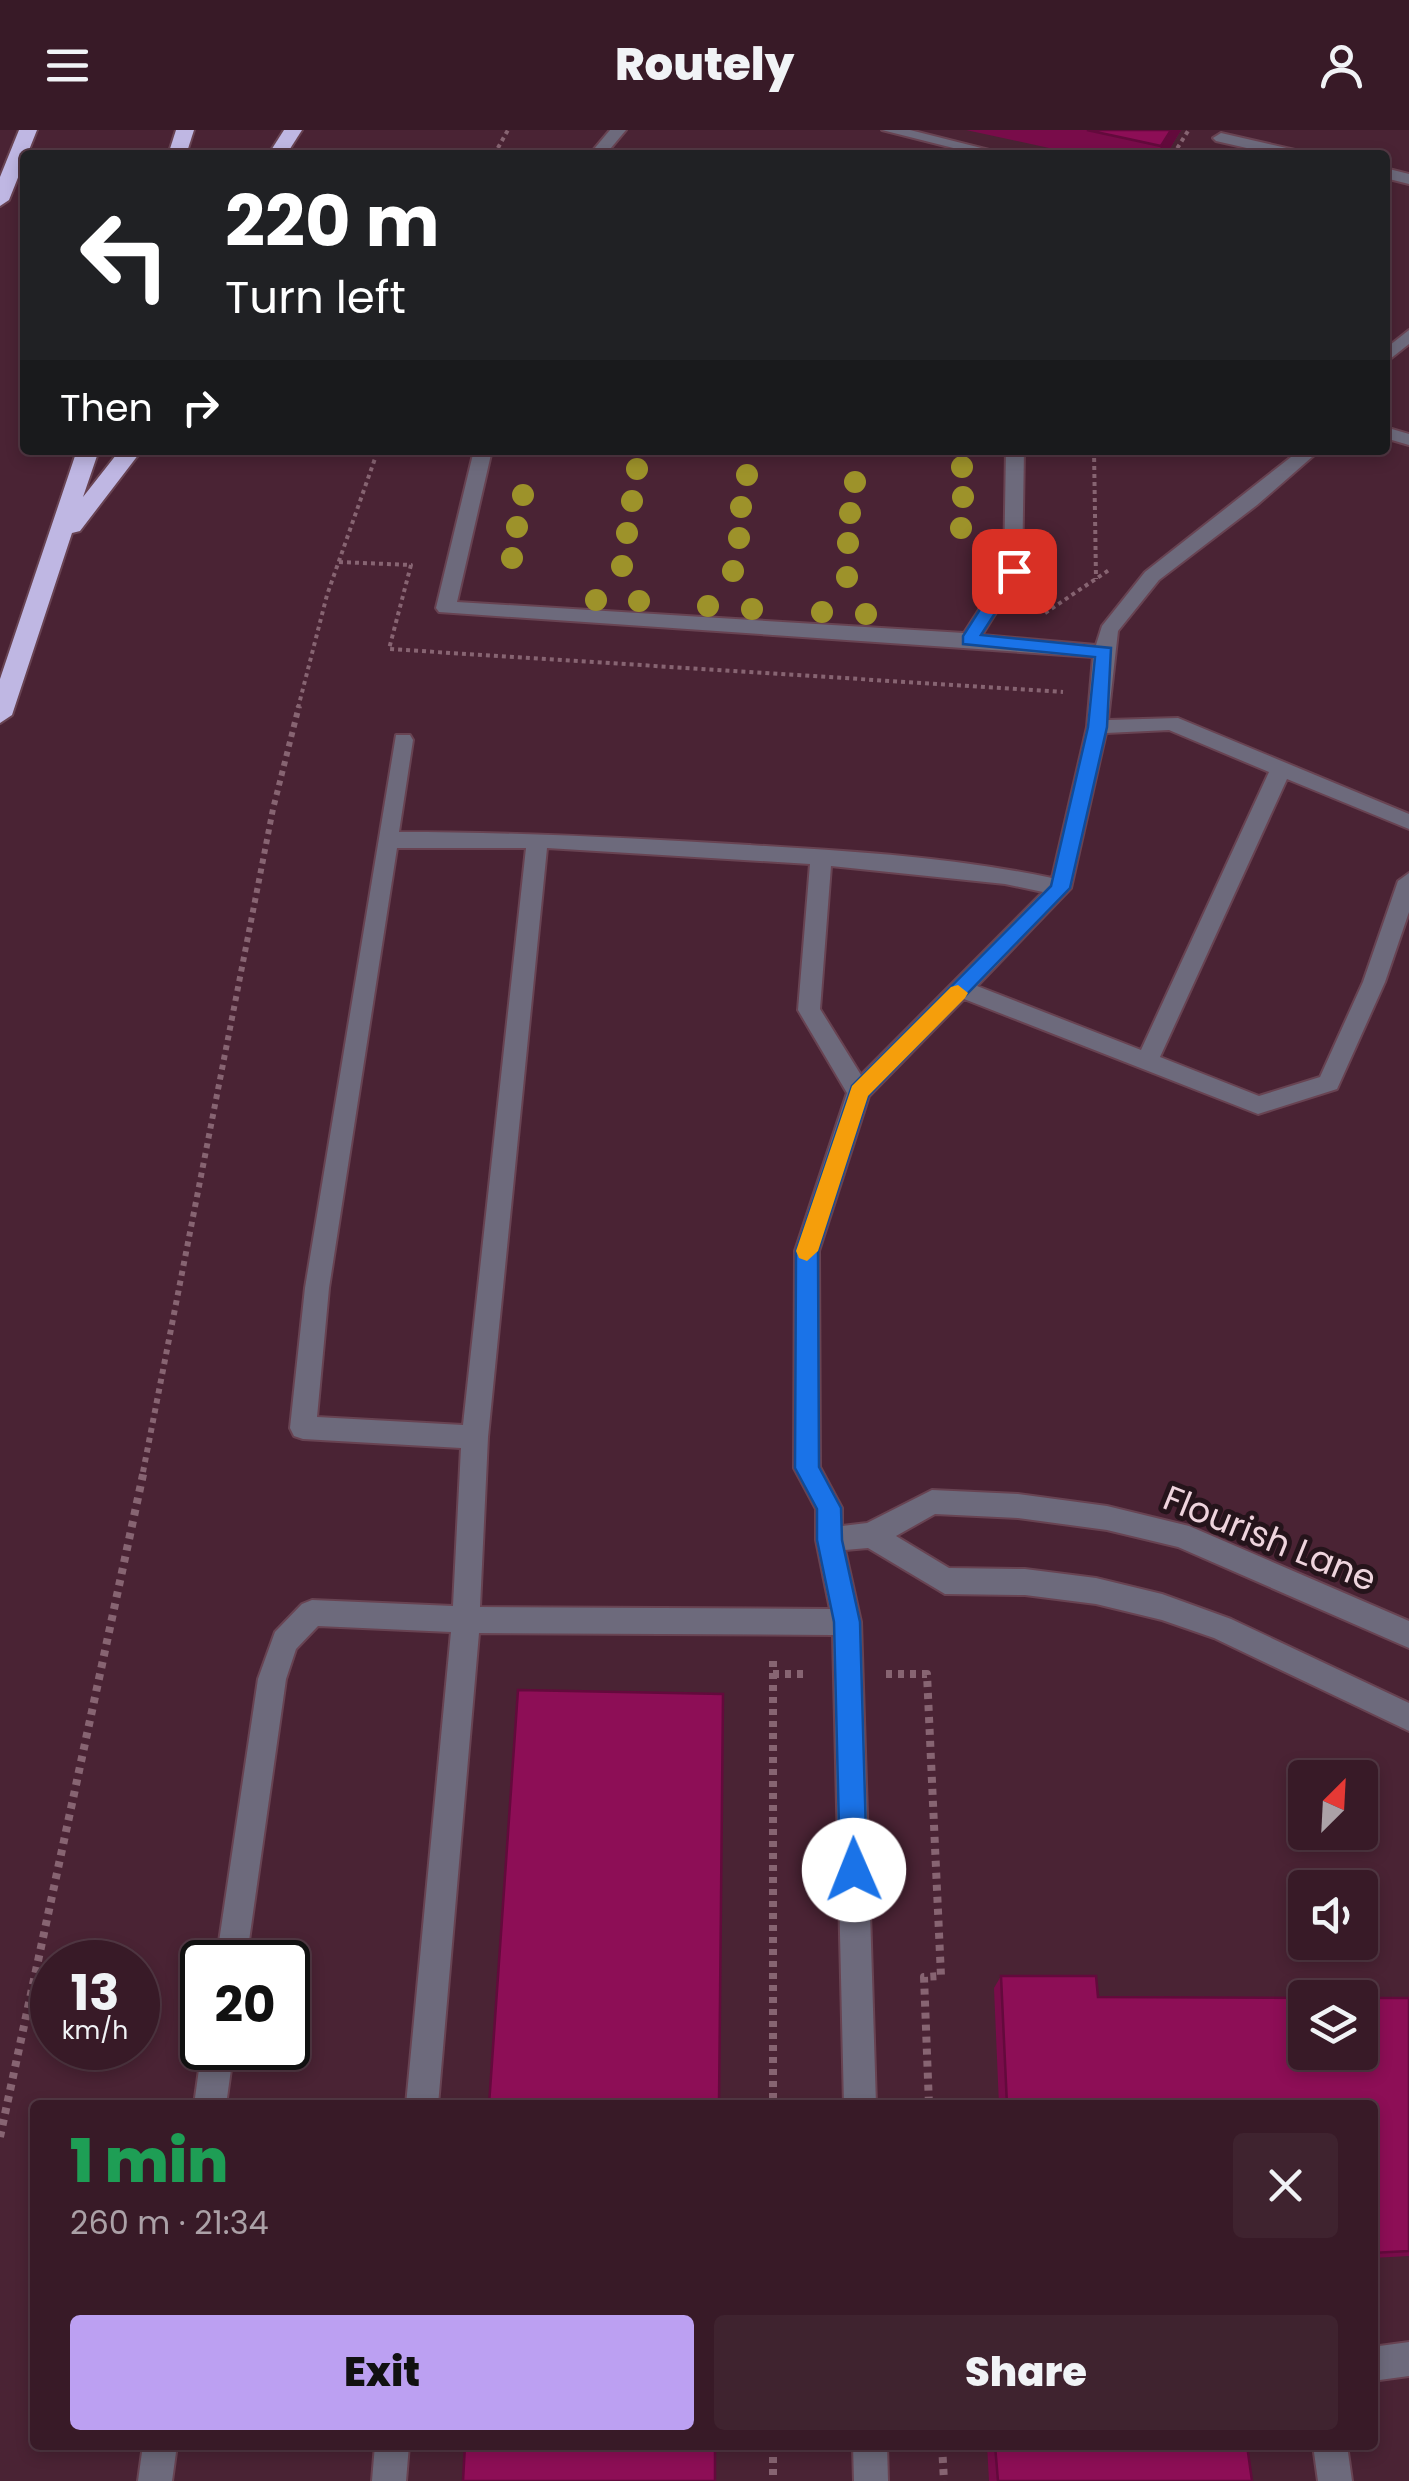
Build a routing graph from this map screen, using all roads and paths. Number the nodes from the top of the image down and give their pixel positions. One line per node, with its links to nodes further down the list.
1 (28, 130): 8 (highway)
2 (618, 130): 5 (street)
3 (890, 130): 6 (street)
4 (1223, 134): 7 (street)
5 (601, 150)
6 (978, 150)
7 (1282, 150)
8 (0, 200)
9 (1409, 335): 10 (street)
10 (1390, 353)
11 (86, 455): 18 (highway)
12 (127, 455): 18 (highway)
13 (376, 455): 52 (path)
14 (482, 455): 20 (street)
15 (1015, 455): 20 (street)
16 (1094, 455): 19 (path)
17 (1305, 455): 21 (street)
18 (61, 540): 22 (highway)
19 (1096, 579)
20 (969, 640): 21 (street)
21 (1104, 652): 23 (street)
22 (0, 715)
23 (1098, 727): 25 (street); 31 (street)
24 (403, 740): 27 (street)
25 (1281, 769): 26 (street); 33 (street)
26 (1409, 822)
27 (388, 840): 28 (street); 35 (street)
28 (537, 840): 29 (street); 35 (street)
29 (821, 856): 31 (street); 34 (street)
30 (1409, 882): 33 (street)
31 (1060, 888): 32 (street)
32 (961, 989): 33 (street); 34 (street)
33 (1147, 1061)
34 (859, 1092): 37 (street)
35 (475, 1437): 38 (street)
36 (871, 1535): 37 (street, Flourish Lane); 40 (street, Flourish Lane); 44 (street)
37 (829, 1540): 39 (street)
38 (466, 1620): 39 (street); 45 (street); 48 (street)
39 (847, 1622): 43 (street)
40 (1409, 1635)
41 (772, 1647): 42 (path)
42 (773, 1674): 43 (path); 49 (path)
43 (848, 1674): 50 (street); 51 (path)
44 (1409, 1717)
45 (234, 1940)
46 (215, 2070): 47 (street)
47 (211, 2100)
48 (422, 2100)
49 (773, 2100)
50 (860, 2100)
51 (929, 2100)
52 (0, 2136)
53 (1409, 2359): 54 (street)
54 (1378, 2363)
55 (159, 2450): 61 (street)
56 (392, 2450): 62 (street)
57 (773, 2450): 63 (path)
58 (870, 2450): 64 (street)
59 (942, 2450): 65 (path)
60 (1331, 2450): 66 (street)
61 (155, 2481)
62 (389, 2481)
63 (773, 2481)
64 (870, 2481)
65 (944, 2481)
66 (1335, 2481)

